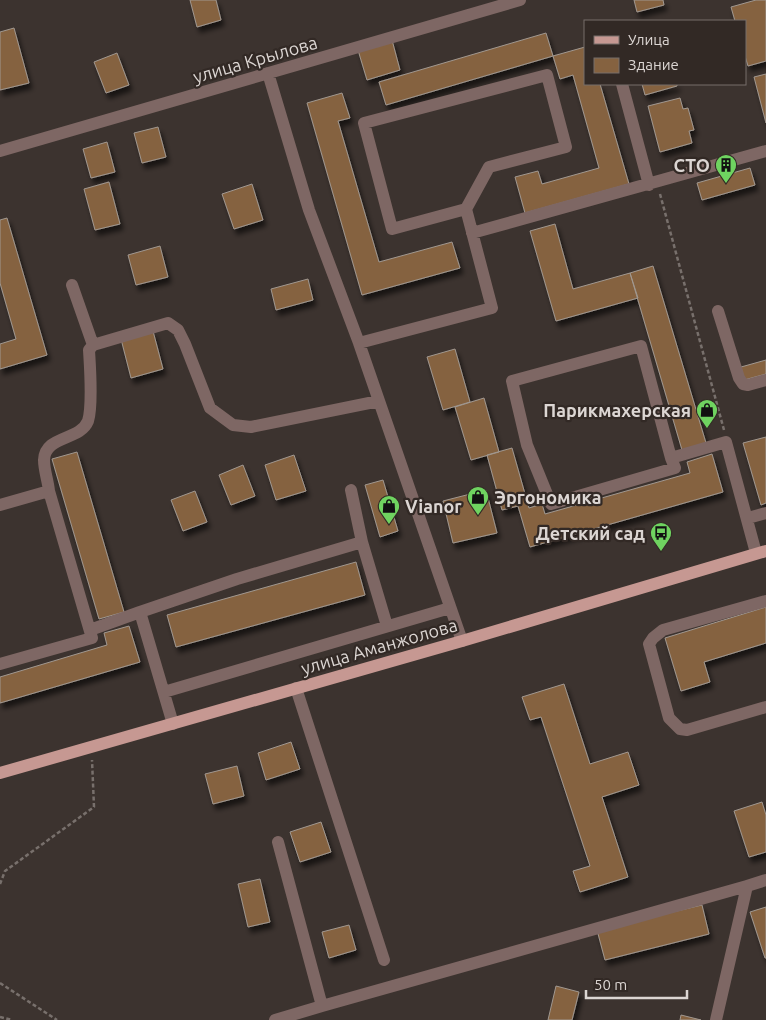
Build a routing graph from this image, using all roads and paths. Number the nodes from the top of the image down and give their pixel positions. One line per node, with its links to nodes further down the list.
1 (520, 0): 2 (street, улица Крылова)
2 (268, 73): 4 (street, улица Крылова); 11 (street)
3 (622, 85): 6 (street)
4 (0, 151)
5 (766, 151): 6 (street)
6 (653, 184): 8 (street); 15 (path)
7 (466, 209): 7 (street); 8 (street)
8 (472, 233): 11 (street)
9 (72, 285): 12 (street)
10 (718, 311): 13 (street)
11 (359, 344): 14 (street)
12 (93, 345): 14 (street); 18 (street)
13 (766, 380)
14 (378, 401): 25 (street)
15 (726, 442): 16 (street); 21 (street)
16 (672, 458): 16 (street)
17 (351, 490): 22 (street)
18 (49, 491): 19 (street); 28 (street)
19 (0, 505)
20 (766, 513): 21 (street)
21 (748, 518): 23 (street)
22 (362, 542): 26 (street); 27 (street)
23 (761, 552): 29 (main road, улица Аманжолова)
24 (766, 601): 33 (street)
25 (450, 608): 27 (street); 29 (street)
26 (140, 612): 28 (street); 32 (street)
27 (387, 626): 32 (street)
28 (90, 630): 30 (street)
29 (462, 641): 31 (main road, улица Аманжолова)
30 (0, 664)
31 (296, 688): 34 (main road, улица Аманжолова); 41 (street)
32 (164, 692): 34 (street)
33 (766, 707)
34 (173, 724): 35 (main road, улица Аманжолова)
35 (91, 746): 36 (main road, улица Аманжолова); 39 (path)
36 (0, 773)
37 (278, 842): 43 (street)
38 (766, 880): 40 (street)
39 (0, 884)
40 (747, 886): 43 (street); 48 (street)
41 (384, 960)
42 (0, 983): 46 (path)
43 (322, 1006): 47 (street)
44 (0, 1018): 45 (path)
45 (12, 1020)
46 (57, 1020)
47 (275, 1020)
48 (716, 1020)

